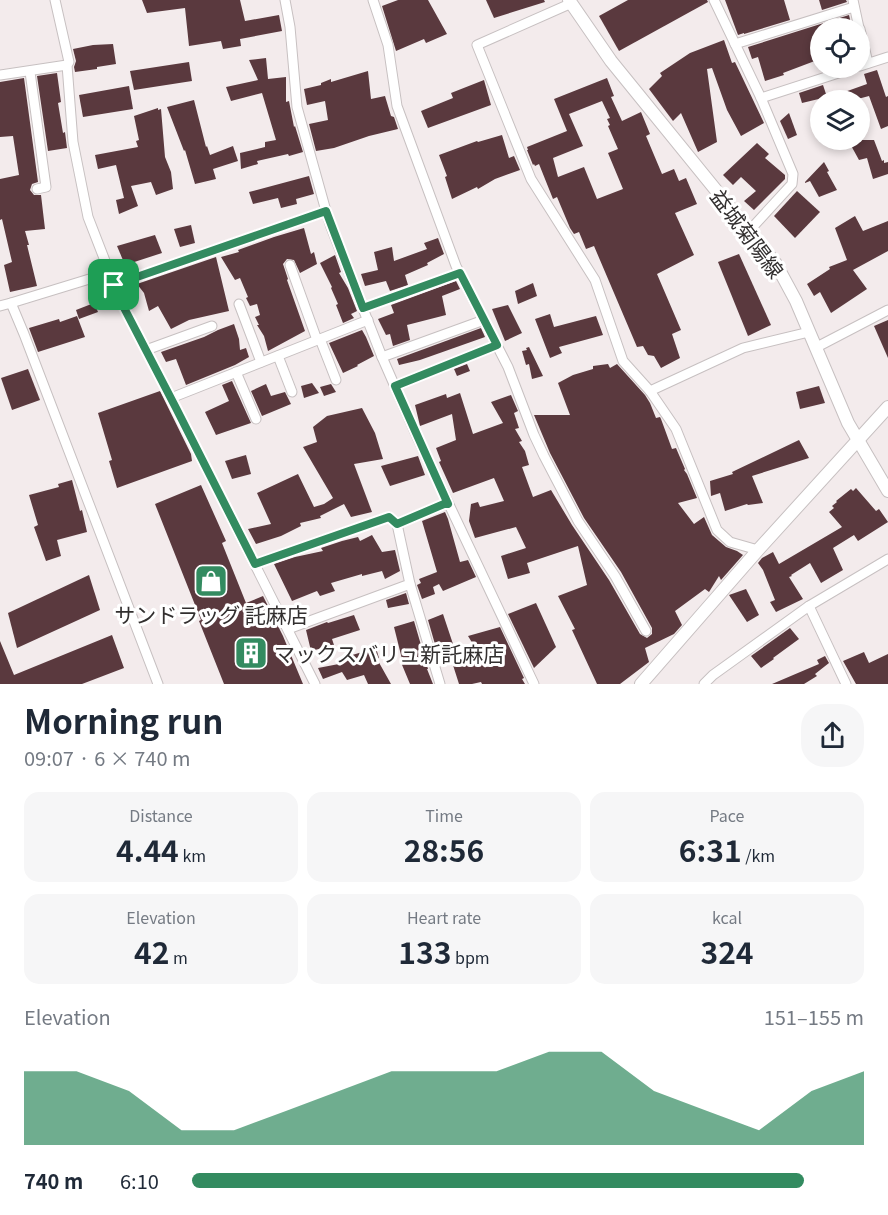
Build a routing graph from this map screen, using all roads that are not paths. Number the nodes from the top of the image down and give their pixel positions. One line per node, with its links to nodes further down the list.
1 (55, 0): 10 (street)
2 (285, 0): 16 (street)
3 (373, 0): 20 (street)
4 (714, 0): 7 (street)
5 (571, 2): 17 (main road, 益城菊陽線); 41 (street)
6 (854, 4): 7 (street)
7 (735, 44): 14 (street)
8 (888, 57): 9 (street)
9 (870, 62)
10 (67, 65): 11 (street); 19 (street)
11 (30, 72): 12 (street); 15 (street)
12 (0, 75)
13 (823, 78): 14 (street)
14 (761, 98): 17 (street)
15 (57, 185)
16 (326, 211): 21 (street); 25 (street)
17 (749, 231): 30 (main road, 益城菊陽線)
18 (290, 264): 31 (street)
19 (109, 273): 21 (street); 22 (street)
20 (460, 273): 25 (street); 28 (street)
21 (114, 285): 34 (street)
22 (11, 303): 24 (street); 57 (street)
23 (239, 304): 37 (street)
24 (0, 306)
25 (363, 308): 27 (street)
26 (888, 310): 33 (street)
27 (368, 320): 31 (street); 36 (street)
28 (484, 320): 32 (street); 36 (street)
29 (212, 326): 34 (street)
30 (809, 332): 33 (main road, 益城菊陽線); 41 (street)
31 (319, 339): 35 (street); 39 (street)
32 (497, 345): 40 (street); 56 (street)
33 (815, 348): 46 (main road, 益城菊陽線)
34 (146, 350): 43 (street)
35 (278, 356): 37 (street); 42 (street)
36 (382, 357): 40 (street)
37 (261, 362): 38 (street)
38 (236, 372): 43 (street); 45 (street)
39 (336, 380)
40 (395, 386): 48 (street)
41 (650, 391): 50 (street)
42 (292, 392)
43 (171, 398): 52 (street)
44 (888, 407): 46 (main road)
45 (256, 419)
46 (858, 441): 47 (main road, 益城菊陽線); 50 (main road)
47 (888, 491)
48 (448, 504): 49 (street); 60 (street)
49 (397, 524): 52 (street); 53 (street)
50 (758, 550): 61 (main road)
51 (888, 559): 54 (street)
52 (255, 564): 55 (street)
53 (410, 584): 55 (street); 59 (street)
54 (809, 606): 62 (street); 63 (street)
55 (288, 629): 58 (street)
56 (646, 631)
57 (158, 684)
58 (315, 684)
59 (440, 684)
60 (534, 684)
61 (641, 684)
62 (704, 684)
63 (846, 684)

